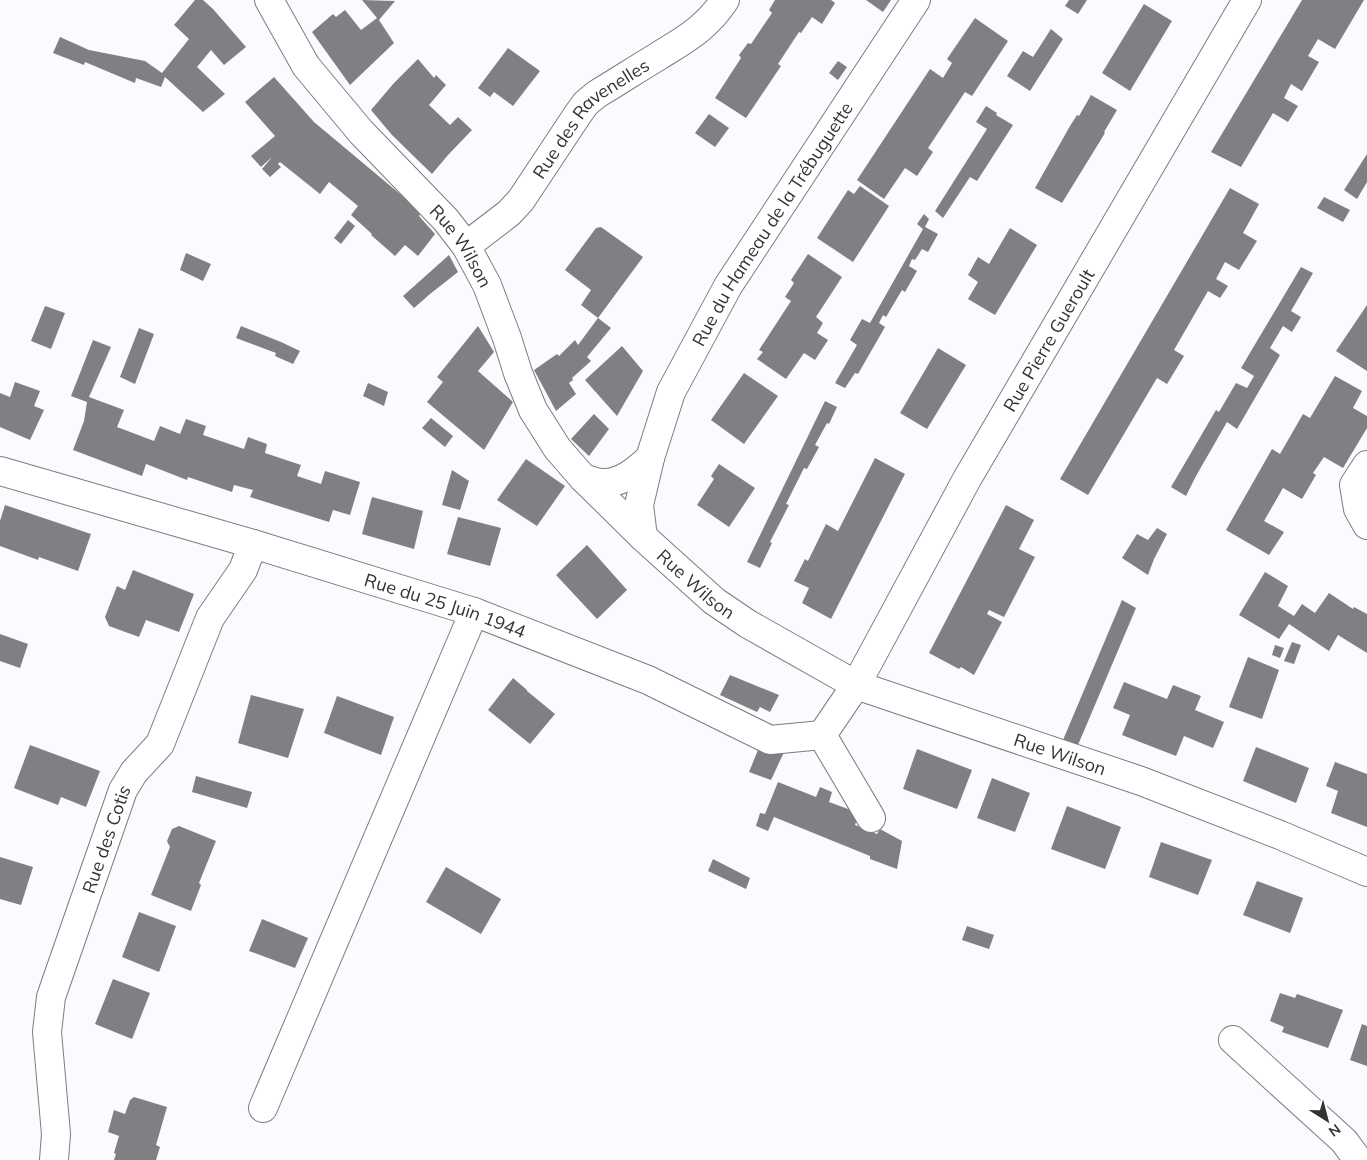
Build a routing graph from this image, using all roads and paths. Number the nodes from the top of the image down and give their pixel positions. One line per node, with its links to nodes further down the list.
1 (269, 0): 5 (street, Rue Wilson)
2 (725, 0): 5 (street, Rue des Ravenelles)
3 (916, 0): 6 (street, Rue du Hameau de la Trébuguette)
4 (1247, 0): 14 (street, Rue Pierre Gueroult)
5 (466, 246): 9 (street, Rue Wilson)
6 (650, 458): 9 (street); 11 (street, Rue du Hameau de la Trébuguette)
7 (1367, 465): 10 (street)
8 (0, 470): 12 (street, Rue du 25 Juin 1944)
9 (583, 478): 11 (street, Rue Wilson)
10 (1367, 525)
11 (643, 537): 14 (street, Rue Wilson)
12 (252, 544): 13 (street, Rue du 25 Juin 1944); 21 (street, Rue des Cotis)
13 (474, 612): 15 (street, Rue du 25 Juin 1944); 19 (street)
14 (856, 685): 15 (street); 17 (street, Rue Wilson)
15 (822, 734): 16 (street)
16 (872, 818)
17 (1367, 872)
18 (1233, 1040): 20 (street)
19 (263, 1108)
20 (1357, 1144)
21 (54, 1160)

